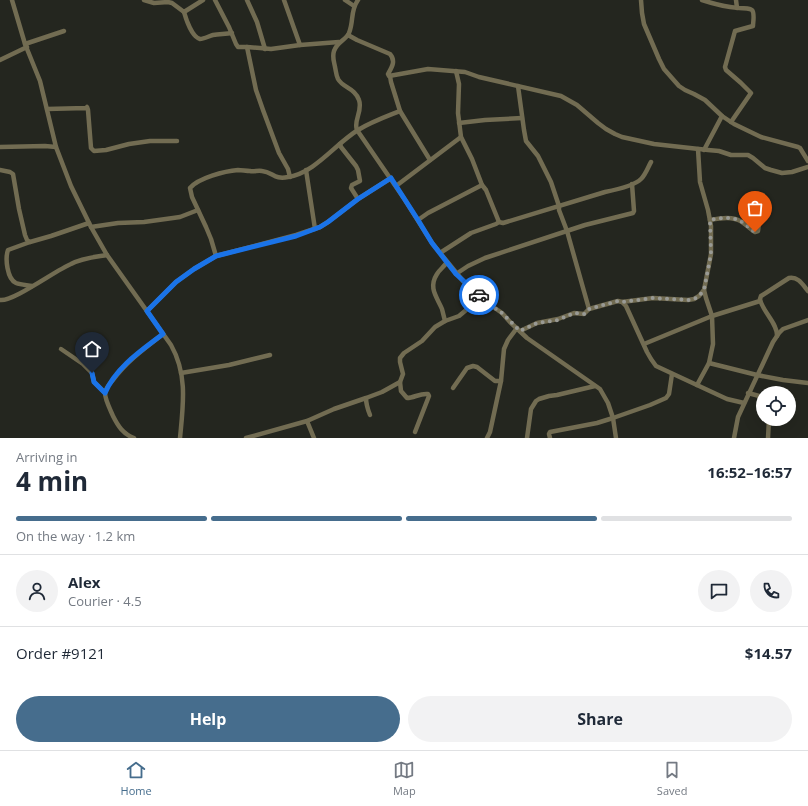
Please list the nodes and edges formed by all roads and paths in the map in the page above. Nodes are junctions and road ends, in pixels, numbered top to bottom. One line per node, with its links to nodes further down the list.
1 (12, 0): 19 (street)
2 (144, 0): 14 (street)
3 (203, 0): 14 (street)
4 (215, 0): 16 (street)
5 (247, 0): 22 (street)
6 (284, 0): 20 (street)
7 (345, 0): 12 (street)
8 (358, 0): 12 (street)
9 (642, 0): 29 (street)
10 (702, 0): 13 (street)
11 (736, 0): 13 (street)
12 (354, 6): 17 (street)
13 (737, 8): 31 (street)
14 (184, 12): 16 (street)
15 (64, 31): 19 (street)
16 (232, 33): 21 (street)
17 (348, 34): 18 (street); 25 (street)
18 (339, 42): 20 (street); 33 (street)
19 (26, 45): 23 (street); 27 (street)
20 (300, 45): 22 (street)
21 (247, 47): 22 (street); 46 (street)
22 (265, 49)
23 (0, 60)
24 (456, 71): 25 (street); 26 (street); 32 (street)
25 (390, 76): 28 (street)
26 (518, 86): 30 (street); 39 (street)
27 (47, 109): 35 (street); 38 (street)
28 (400, 111): 33 (street); 40 (street)
29 (722, 116): 31 (street); 39 (street)
30 (522, 118): 32 (street); 53 (street)
31 (731, 122): 41 (street)
32 (459, 123): 34 (street)
33 (357, 130): 36 (street); 47 (street)
34 (461, 137): 40 (street); 48 (street)
35 (177, 140)
36 (340, 144): 45 (street); 52 (street)
37 (0, 147): 38 (street)
38 (56, 147): 58 (street)
39 (701, 149): 43 (street); 56 (street)
40 (430, 160): 50 (street)
41 (808, 161)
42 (651, 162): 49 (street)
43 (808, 167)
44 (0, 170): 61 (street)
45 (306, 170): 46 (street); 59 (street)
46 (290, 177): 54 (street)
47 (391, 178): 50 (street); 52 (street)
48 (482, 184): 55 (street); 57 (street)
49 (632, 184): 53 (street); 60 (street)
50 (396, 186): 55 (street)
51 (763, 194): 56 (street)
52 (358, 199): 59 (street)
53 (559, 206): 57 (street); 60 (street)
54 (198, 210): 58 (street); 64 (street)
55 (418, 220): 62 (street)
56 (710, 220): 68 (street)
57 (499, 222): 62 (street)
58 (90, 225): 61 (street); 63 (street)
59 (315, 229): 64 (street)
60 (567, 231): 66 (street); 74 (street)
61 (30, 242): 67 (street)
62 (440, 253): 65 (street)
63 (107, 255): 67 (street); 75 (street)
64 (216, 256): 75 (street)
65 (447, 262): 66 (street); 78 (street)
66 (456, 274): 70 (street)
67 (32, 286): 71 (street)
68 (704, 290): 73 (street); 76 (street)
69 (808, 291): 72 (street)
70 (479, 295): 78 (street); 79 (street)
71 (0, 300)
72 (760, 301): 76 (street); 81 (street)
73 (622, 302): 74 (street); 82 (street)
74 (589, 309): 79 (street)
75 (147, 311): 80 (street)
76 (712, 316): 82 (street); 85 (street)
77 (808, 320): 81 (street)
78 (445, 321): 90 (street)
79 (519, 330): 89 (street); 93 (street)
80 (163, 334): 86 (street); 95 (street)
81 (777, 336): 88 (street)
82 (644, 344): 87 (street)
83 (61, 349): 95 (street)
84 (270, 355): 86 (street)
85 (708, 363): 88 (street); 92 (street)
86 (181, 374): 106 (street)
87 (672, 374): 92 (street); 101 (street)
88 (757, 375): 91 (street); 96 (street)
89 (501, 381): 94 (street); 109 (street)
90 (400, 382): 98 (street); 104 (street)
91 (808, 383)
92 (697, 385): 99 (street)
93 (595, 386): 101 (street); 110 (street)
94 (453, 388)
95 (105, 393): 105 (street)
96 (748, 393): 97 (street); 99 (street)
97 (756, 395)
98 (366, 398): 100 (street); 102 (street)
99 (744, 403): 113 (street)
100 (370, 415)
101 (613, 418): 111 (street); 112 (street)
102 (307, 421): 107 (street); 108 (street)
103 (769, 426): 114 (street)
104 (415, 432)
105 (134, 438)
106 (180, 438)
107 (246, 438)
108 (314, 438)
109 (487, 438)
110 (527, 438)
111 (550, 438)
112 (616, 438)
113 (734, 438)
114 (768, 438)

